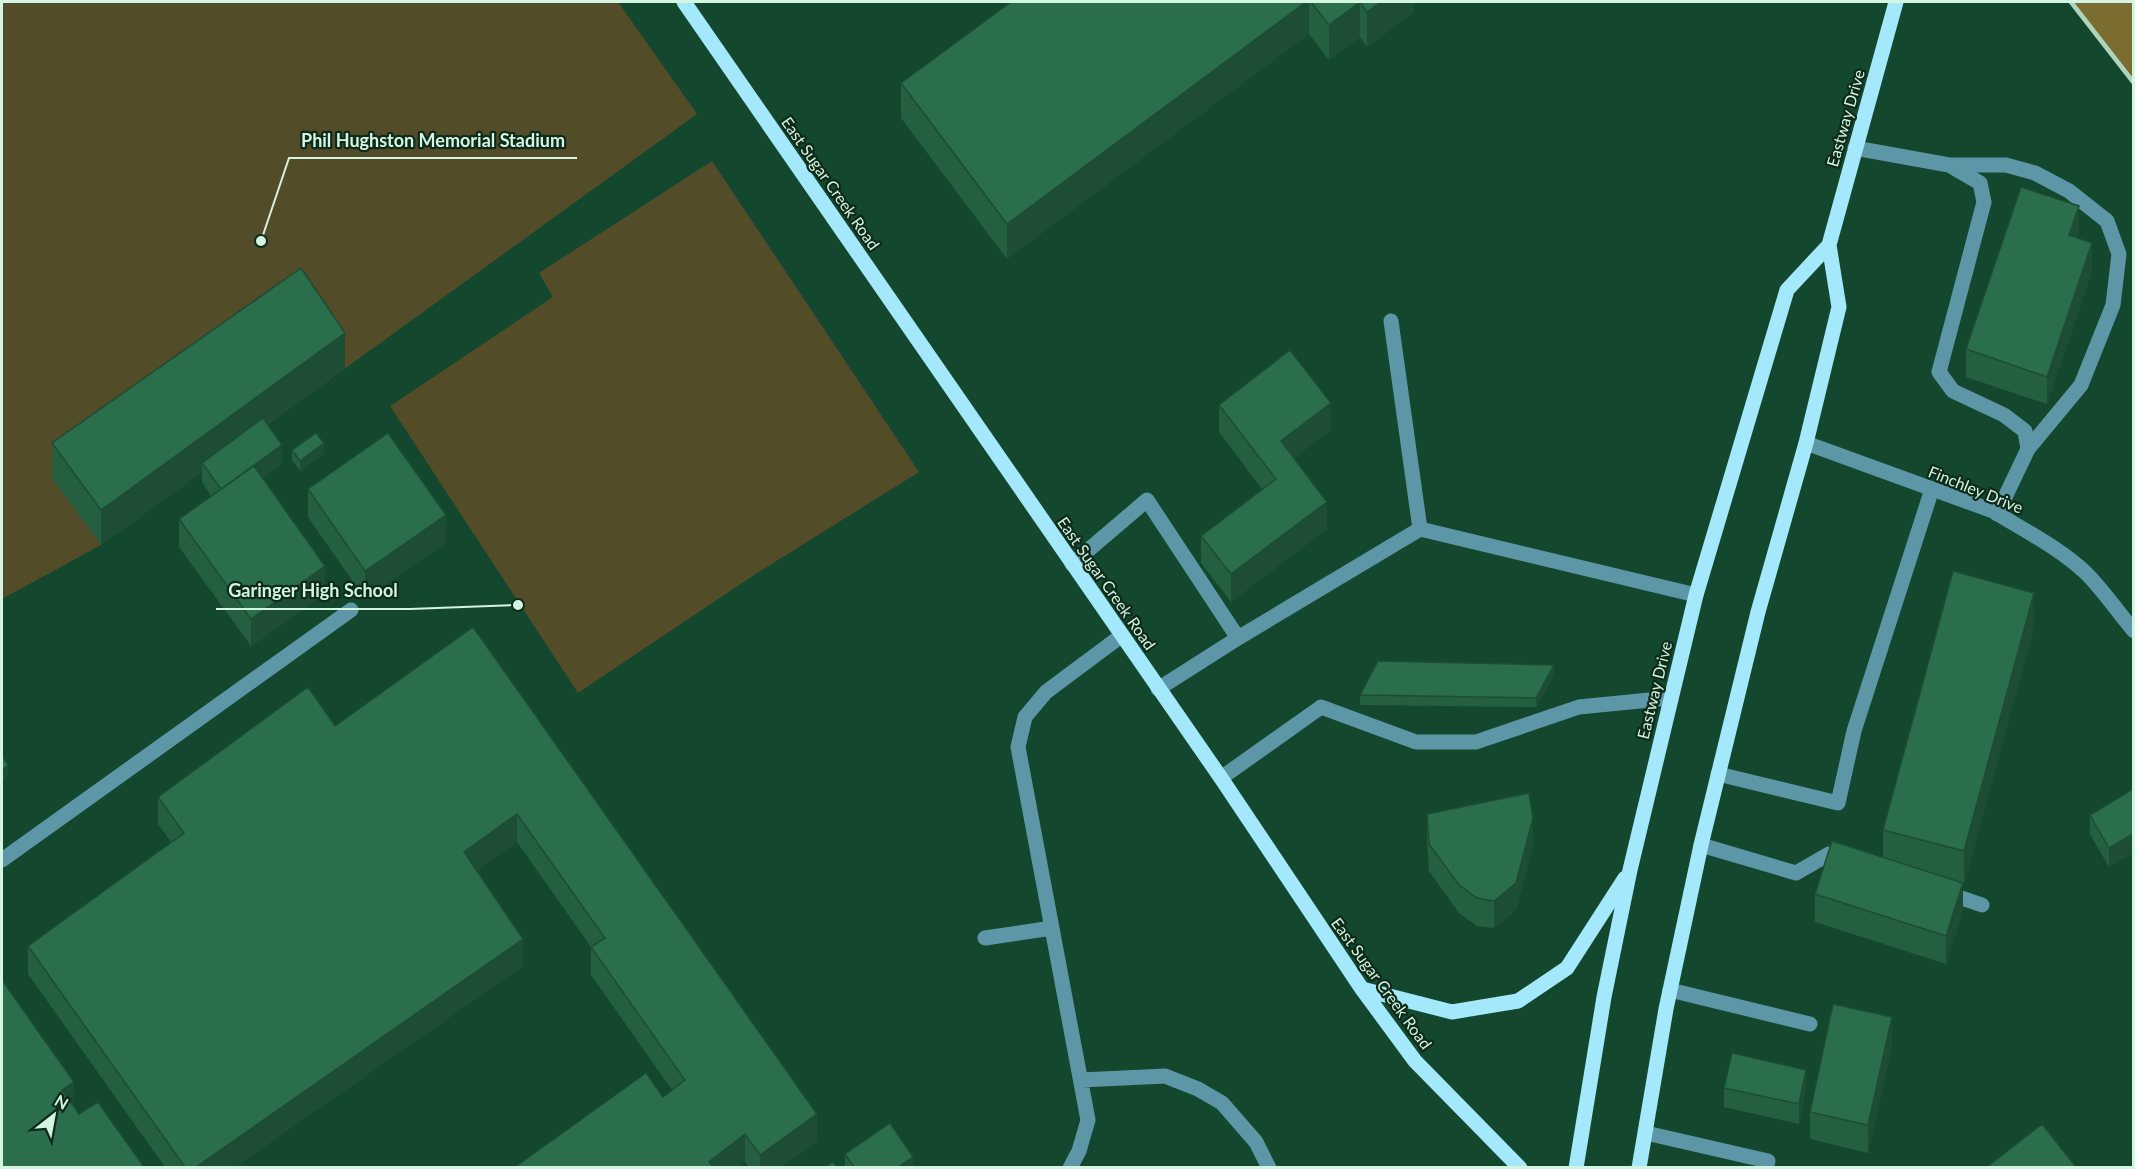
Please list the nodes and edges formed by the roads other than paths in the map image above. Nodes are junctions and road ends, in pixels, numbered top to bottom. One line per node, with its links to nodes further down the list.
1 (684, 2): 12 (main road, East Sugar Creek Road)
2 (1896, 2): 3 (main road, Eastway Drive)
3 (1855, 148): 4 (street); 5 (main road, Eastway Drive)
4 (1949, 165): 8 (street); 8 (street)
5 (1829, 245): 7 (main road, Eastway Drive); 13 (main road, Eastway Drive)
6 (1391, 321): 11 (street)
7 (1806, 443): 9 (street, Finchley Drive); 20 (main road, Eastway Drive)
8 (2028, 449): 10 (street)
9 (1932, 489): 10 (street, Finchley Drive); 20 (street)
10 (1997, 514): 15 (street, Finchley Drive)
11 (1420, 529): 13 (street); 17 (street)
12 (1072, 564): 16 (main road, East Sugar Creek Road); 17 (street)
13 (1696, 595): 19 (main road, Eastway Drive)
14 (351, 610): 23 (street)
15 (2133, 631)
16 (1121, 636): 18 (main road, East Sugar Creek Road); 28 (street)
17 (1239, 638): 18 (street)
18 (1158, 689): 21 (main road, East Sugar Creek Road)
19 (1670, 698): 21 (street); 25 (main road, Eastway Drive)
20 (1718, 774): 22 (main road, Eastway Drive)
21 (1221, 778): 30 (main road, East Sugar Creek Road)
22 (1701, 845): 24 (street); 31 (main road, Eastway Drive)
23 (2, 860)
24 (1862, 865)
25 (1630, 870): 30 (main road); 38 (main road, Eastway Drive)
26 (1927, 887): 27 (street)
27 (1982, 905)
28 (1052, 928): 29 (street); 33 (street)
29 (986, 938)
30 (1362, 989): 37 (main road, East Sugar Creek Road)
31 (1670, 990): 32 (street); 34 (main road, Eastway Drive)
32 (1810, 1024)
33 (1081, 1080): 35 (street); 36 (street)
34 (1646, 1133): 39 (main road, Eastway Drive); 40 (street)
35 (1070, 1167)
36 (1269, 1167)
37 (1520, 1167)
38 (1575, 1167)
39 (1639, 1167)
40 (1766, 1167)

